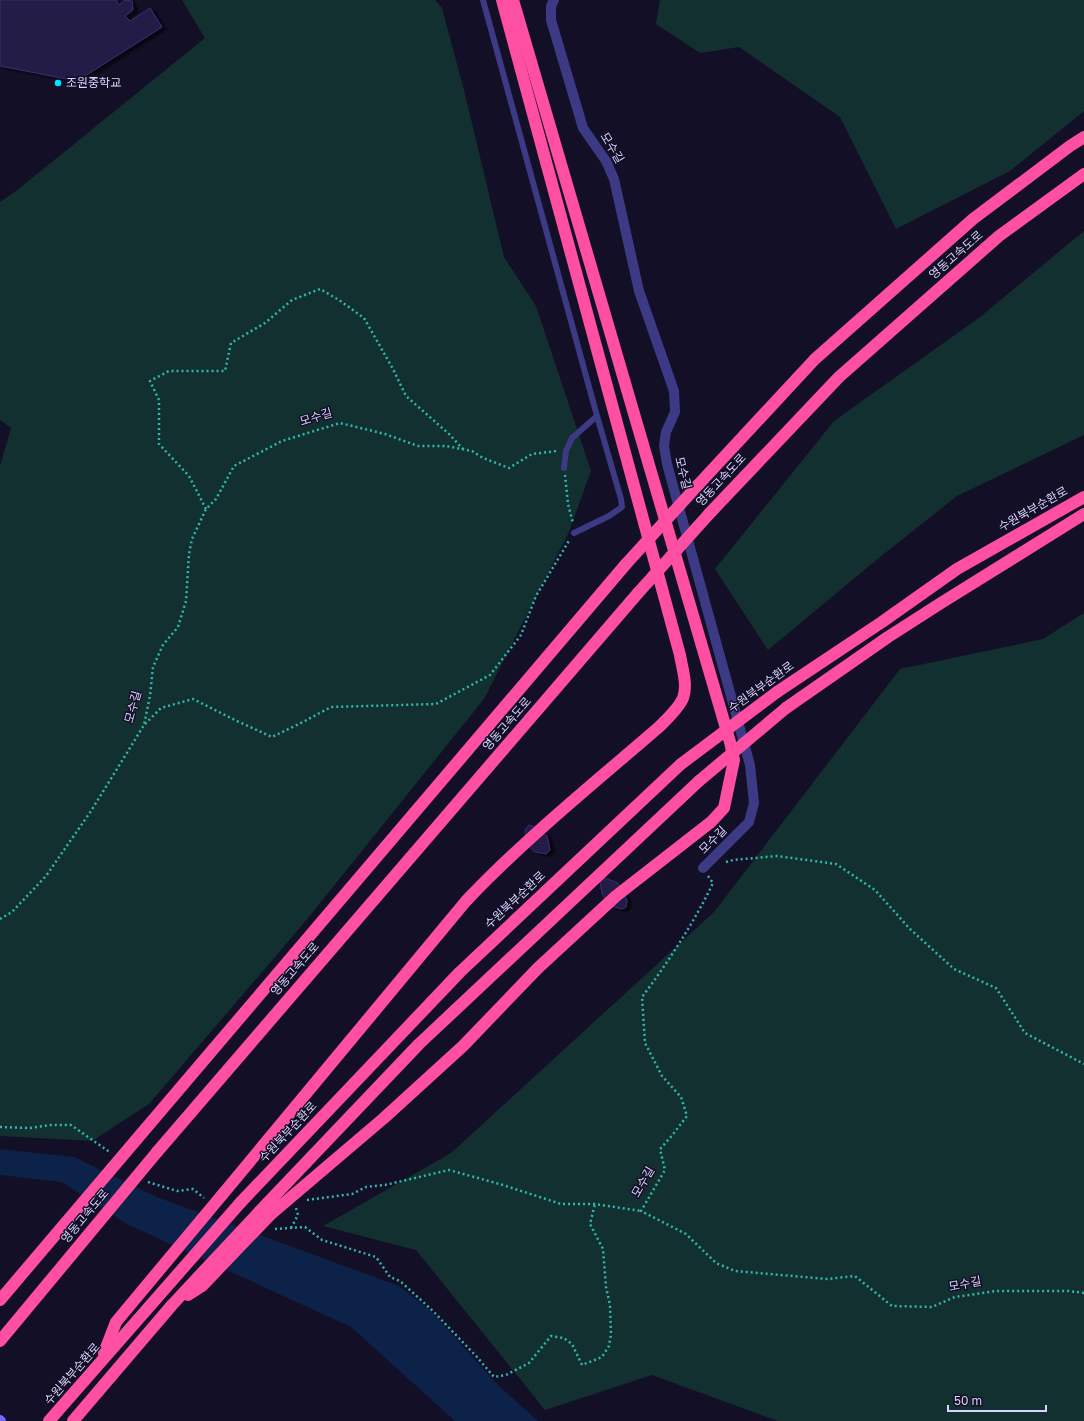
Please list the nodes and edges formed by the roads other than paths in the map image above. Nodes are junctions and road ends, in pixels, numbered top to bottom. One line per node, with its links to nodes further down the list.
1 (483, 0): 7 (lane)
2 (502, 0): 16 (highway, bridge)
3 (513, 0): 13 (highway)
4 (554, 0): 12 (street, 모수길)
5 (1084, 137): 14 (highway, 영동고속도로, bridge)
6 (1084, 174): 15 (highway, 영동고속도로, bridge)
7 (597, 416): 8 (lane); 11 (lane)
8 (564, 468)
9 (1084, 497): 16 (highway, 수원북부순환로, bridge)
10 (1084, 514): 13 (highway, bridge)
11 (574, 533)
12 (703, 868)
13 (264, 1214): 18 (highway, bridge)
14 (0, 1300)
15 (0, 1340)
16 (101, 1362): 17 (highway, 수원북부순환로, bridge)
17 (49, 1421)
18 (73, 1421)

